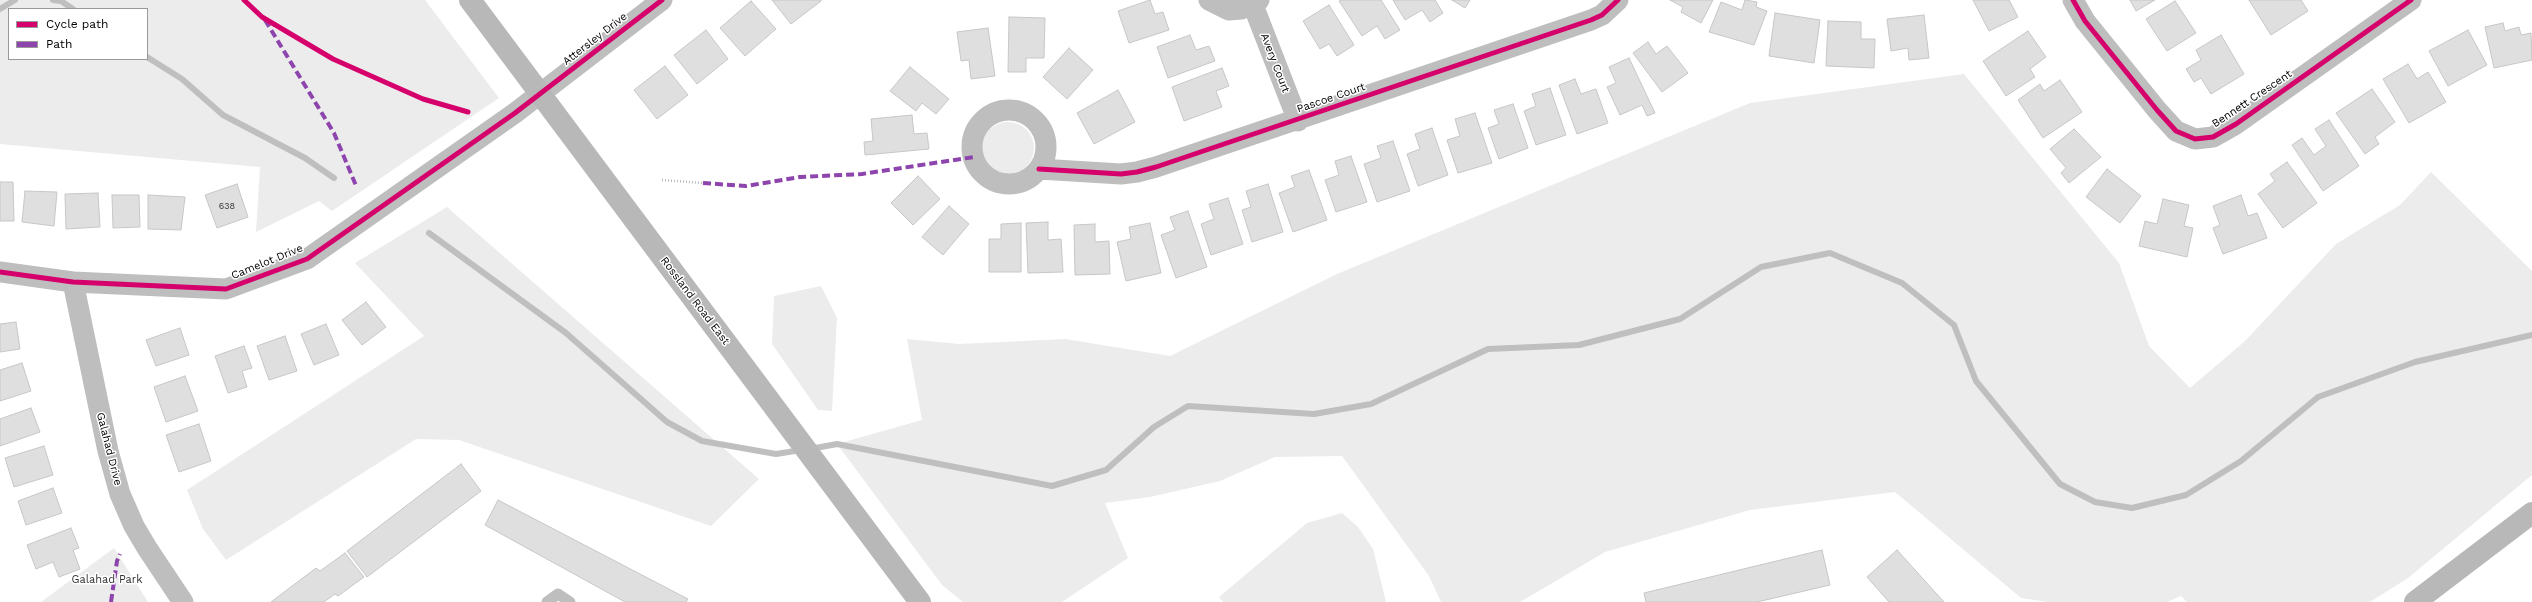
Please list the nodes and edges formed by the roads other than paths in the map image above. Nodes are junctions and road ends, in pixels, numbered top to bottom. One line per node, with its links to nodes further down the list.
1 (470, 0): 8 (main road, Rossland Road East)
2 (662, 0): 8 (street, Attersley Drive)
3 (1209, 0): 7 (street, Avery Court)
4 (1618, 0): 9 (street, Pascoe Court)
5 (2073, 0): 6 (street, Bennett Crescent)
6 (2411, 0)
7 (1256, 2): 9 (street, Avery Court)
8 (540, 94): 12 (street, Camelot Drive); 17 (main road, Rossland Road East)
9 (1298, 120): 10 (street, Pascoe Court)
10 (1040, 169)
11 (0, 272): 12 (street, Camelot Drive)
12 (73, 282): 14 (street, Galahad Drive)
13 (2532, 513): 18 (main road)
14 (183, 602)
15 (547, 602): 16 (lane)
16 (570, 602)
17 (920, 602)
18 (2416, 602)

